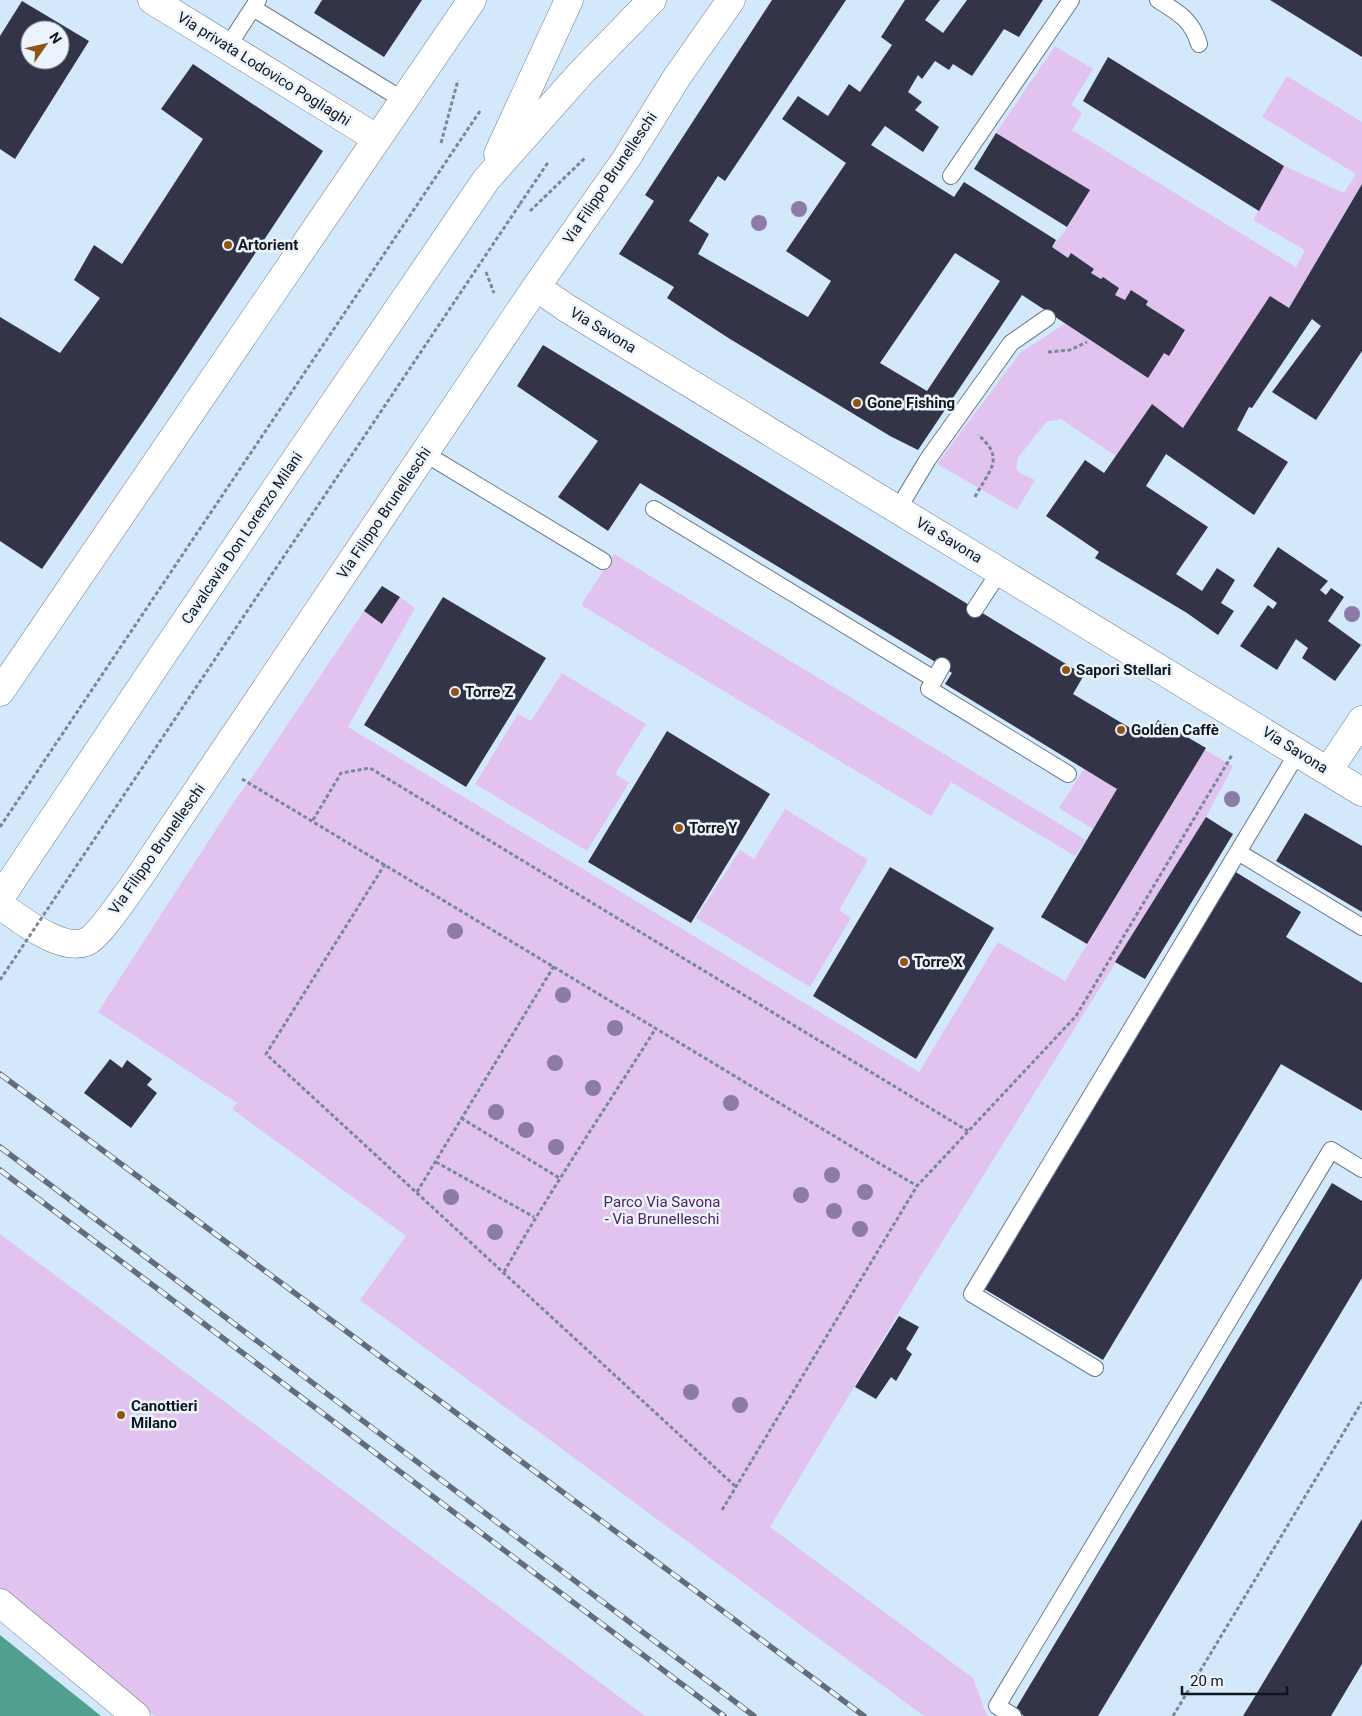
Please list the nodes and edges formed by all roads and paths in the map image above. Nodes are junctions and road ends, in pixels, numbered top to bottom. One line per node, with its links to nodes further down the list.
1 (472, 0): 12 (street)
2 (569, 0): 18 (street, Cavalcavia Don Lorenzo Milani)
3 (652, 0): 18 (street, Cavalcavia Don Lorenzo Milani)
4 (731, 0): 21 (street, Via Filippo Brunelleschi)
5 (1071, 0): 17 (lane)
6 (1158, 0): 9 (lane)
7 (255, 4): 10 (lane); 12 (lane)
8 (170, 5): 10 (street, Via privata Lodovico Pogliaghi)
9 (1199, 44)
10 (228, 46): 14 (street, Via privata Lodovico Pogliaghi)
11 (459, 79): 15 (path)
12 (402, 100): 14 (street)
13 (481, 110): 42 (path)
14 (376, 138): 33 (street)
15 (441, 143)
16 (588, 156): 20 (path)
17 (951, 176)
18 (486, 180): 45 (street, Cavalcavia Don Lorenzo Milani)
19 (520, 204): 49 (path, bridge)
20 (530, 211)
21 (536, 287): 26 (street, Via Filippo Brunelleschi); 29 (street, Via Savona)
22 (1047, 318): 29 (lane)
23 (1087, 342): 24 (path)
24 (1041, 355)
25 (976, 433): 27 (path)
26 (424, 453): 30 (lane); 37 (street, Via Filippo Brunelleschi)
27 (974, 497)
28 (654, 509): 39 (lane)
29 (898, 510): 31 (street, Via Savona)
30 (603, 561)
31 (1000, 571): 32 (lane); 35 (street, Via Savona)
32 (975, 609)
33 (0, 692)
34 (1362, 720): 38 (street)
35 (1298, 752): 38 (street, Via Savona); 43 (lane)
36 (1232, 755): 52 (path)
37 (217, 762): 41 (path); 46 (street, Via Filippo Brunelleschi)
38 (1328, 771): 40 (street, Via Savona)
39 (1068, 774)
40 (1362, 792)
41 (313, 820): 44 (path); 52 (path)
42 (0, 827)
43 (1238, 852): 47 (lane); 60 (lane)
44 (385, 864): 48 (path); 57 (path)
45 (0, 898)
46 (0, 905)
47 (1361, 924)
48 (554, 966): 50 (path); 51 (path)
49 (0, 980)
50 (656, 1028): 55 (path); 56 (path)
51 (461, 1118): 53 (path); 55 (path)
52 (968, 1131): 56 (path)
53 (436, 1162): 57 (path); 58 (path)
54 (1362, 1169): 66 (lane)
55 (561, 1179): 58 (path)
56 (917, 1186): 62 (path)
57 (417, 1192): 59 (path)
58 (534, 1217): 59 (path)
59 (504, 1272): 62 (path)
60 (1095, 1368)
61 (1362, 1402): 67 (path)
62 (735, 1486): 63 (path)
63 (722, 1510)
64 (0, 1603): 65 (street)
65 (136, 1716)
66 (1013, 1716)
67 (1173, 1716)

